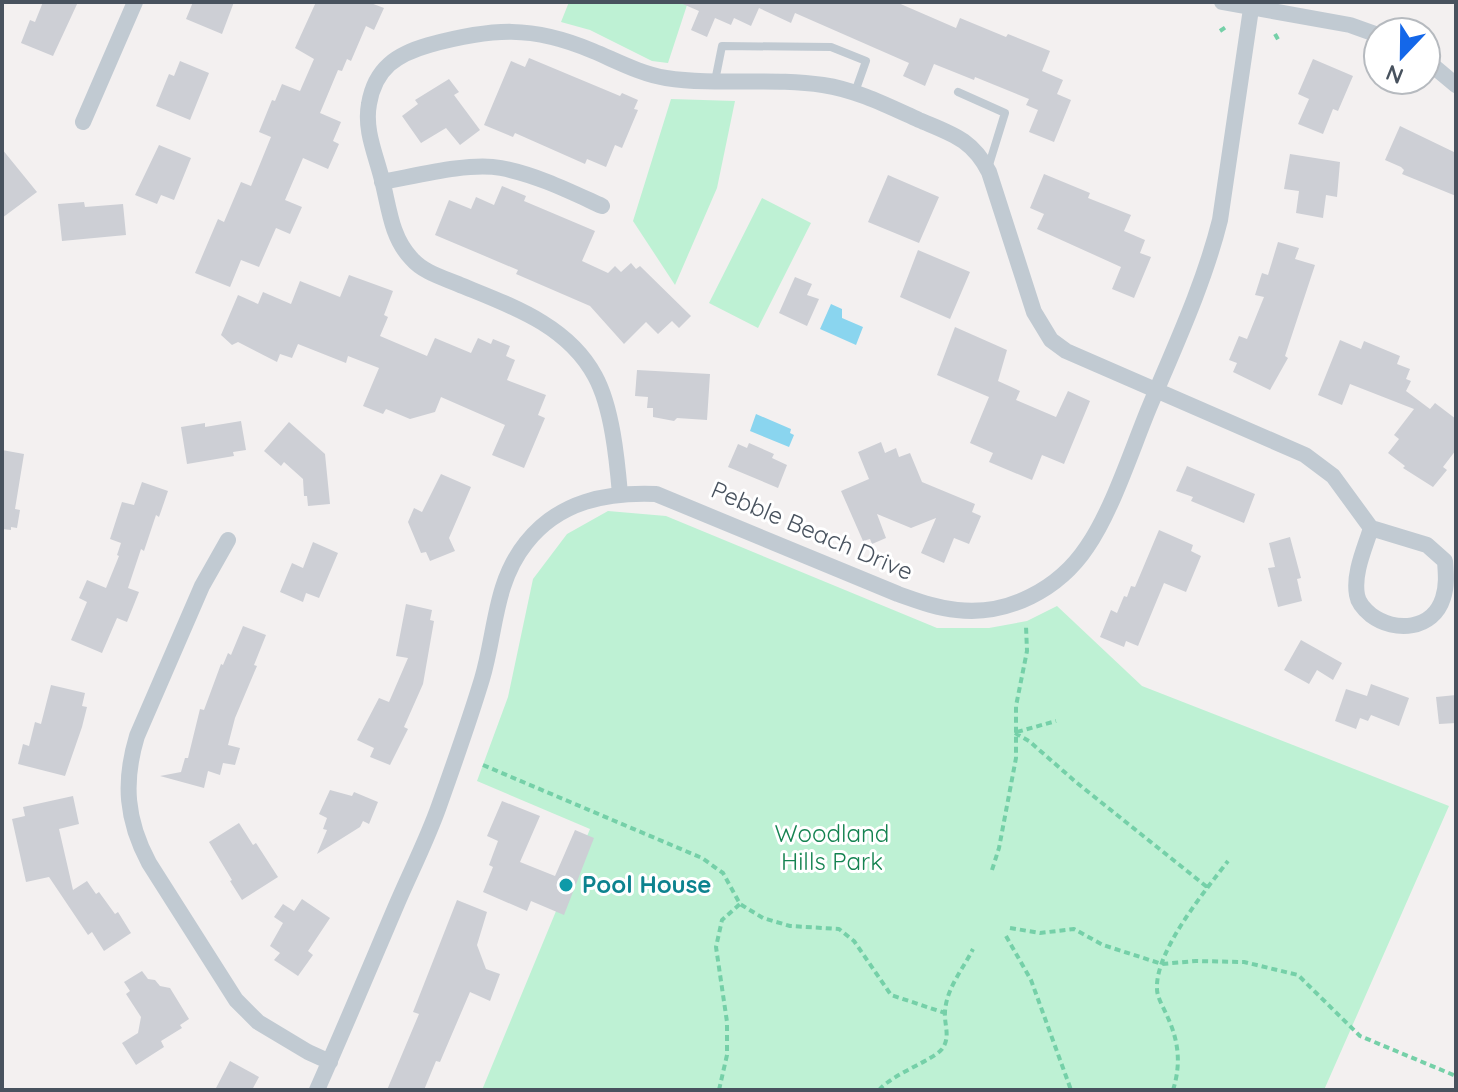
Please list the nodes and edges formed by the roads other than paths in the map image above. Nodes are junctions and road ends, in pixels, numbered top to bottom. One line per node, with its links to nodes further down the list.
1 (135, 2): 8 (street)
2 (1222, 2): 3 (street)
3 (1252, 4): 4 (street); 12 (street, Pebble Beach Drive)
4 (1362, 29)
5 (715, 81): 6 (street); 6 (lane); 10 (street)
6 (855, 92): 9 (street)
7 (958, 92): 9 (lane)
8 (83, 122)
9 (987, 169): 12 (street)
10 (382, 182): 11 (street); 13 (street)
11 (602, 206)
12 (1157, 390): 13 (street, Pebble Beach Drive); 14 (street)
13 (620, 494): 16 (street, Pebble Beach Drive)
14 (1371, 528): 14 (street)
15 (228, 540): 16 (street)
16 (330, 1062): 17 (street, Pebble Beach Drive)
17 (317, 1090)

